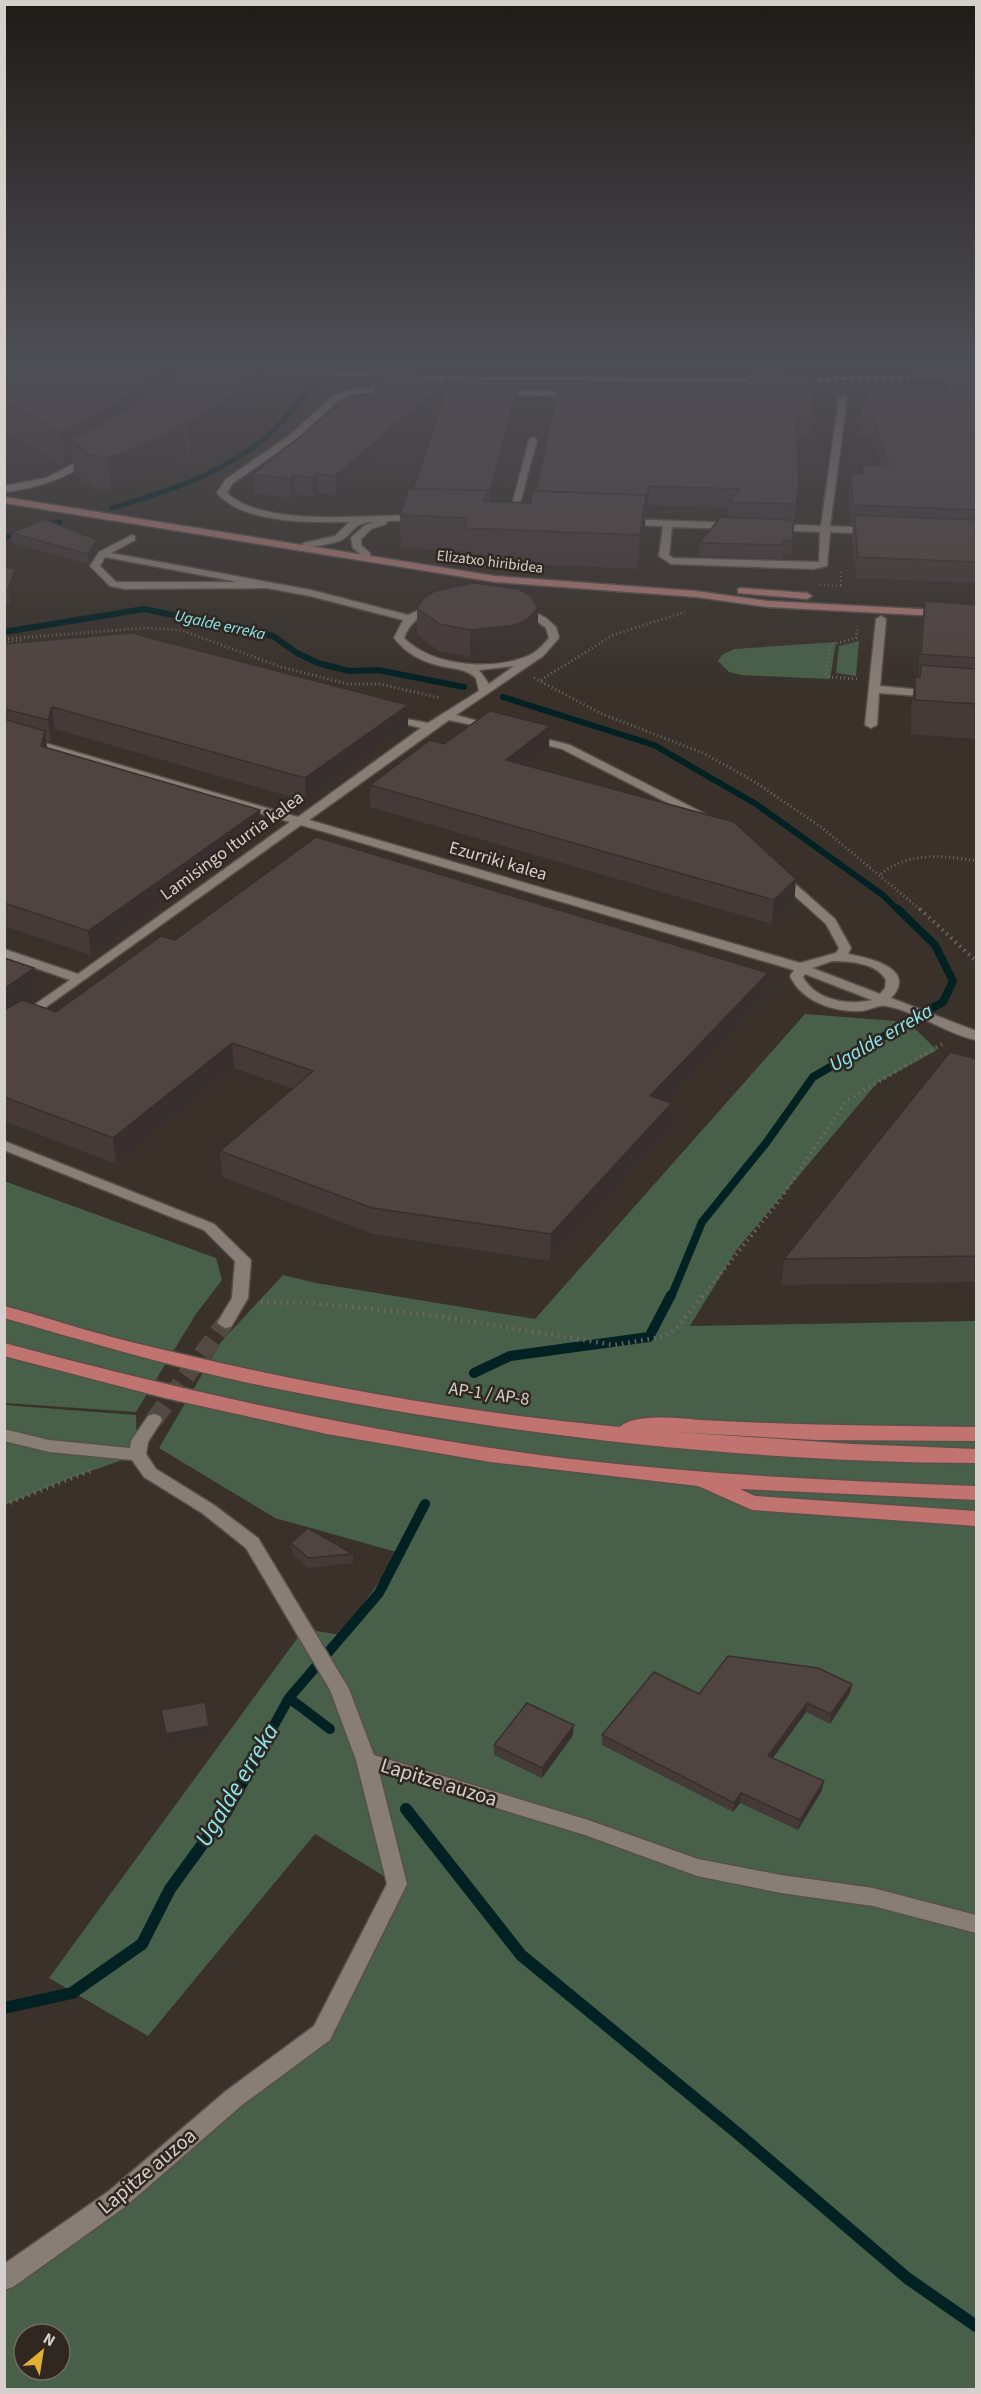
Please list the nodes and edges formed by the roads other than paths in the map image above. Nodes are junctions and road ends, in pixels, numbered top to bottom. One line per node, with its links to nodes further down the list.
1 (68, 471): 5 (street)
2 (245, 471): 8 (street)
3 (522, 471): 10 (street)
4 (833, 471): 17 (street)
5 (4, 489)
6 (4, 495): 20 (main road, Elizatxo hiribidea)
7 (4, 500): 25 (main road, Elizatxo hiribidea)
8 (319, 518): 12 (street); 16 (street)
9 (427, 518): 12 (street)
10 (522, 518)
11 (612, 522): 13 (street)
12 (366, 523): 16 (street); 22 (street)
13 (668, 524): 14 (street); 17 (street)
14 (744, 526)
15 (767, 527): 17 (street)
16 (347, 528): 20 (street)
17 (825, 529): 18 (street)
18 (882, 531)
19 (132, 538): 21 (street)
20 (306, 545): 22 (main road, Elizatxo hiribidea)
21 (102, 554): 23 (street); 23 (street)
22 (367, 555): 24 (main road, Elizatxo hiribidea)
23 (267, 585): 26 (street)
24 (976, 605)
25 (976, 615)
26 (411, 619): 28 (street, Lamisingo Iturria kalea); 29 (street)
27 (881, 619): 30 (street)
28 (534, 657): 29 (street); 31 (street, Lamisingo Iturria kalea)
29 (461, 666): 31 (street)
30 (874, 684): 32 (street); 35 (street)
31 (484, 692): 34 (street, Lamisingo Iturria kalea)
32 (941, 694)
33 (373, 712): 36 (street)
34 (447, 717): 36 (street, Lamisingo Iturria kalea); 39 (street)
35 (871, 725)
36 (430, 728): 38 (street, Lamisingo Iturria kalea)
37 (4, 734): 38 (street, Ezurriki kalea)
38 (300, 821): 43 (street, Ezurriki kalea); 44 (street, Lamisingo Iturria kalea)
39 (722, 826)
40 (772, 870): 42 (street)
41 (4, 953): 44 (street)
42 (841, 956): 43 (street); 45 (street)
43 (801, 968): 45 (street, Ezurriki kalea); 45 (street)
44 (80, 980): 46 (street, Lamisingo Iturria kalea)
45 (882, 1000): 47 (street, Ezurriki kalea)
46 (4, 1034)
47 (971, 1034)
48 (4, 1145): 50 (street)
49 (4, 1312): 53 (highway, AP-1 / AP-8)
50 (225, 1323)
51 (4, 1349): 58 (highway)
52 (154, 1420): 56 (street)
53 (607, 1434): 54 (highway); 57 (highway, AP-1 / AP-8)
54 (976, 1434)
55 (4, 1435): 56 (street)
56 (138, 1455): 61 (street)
57 (976, 1456)
58 (694, 1478): 59 (highway); 60 (highway)
59 (976, 1493)
60 (976, 1519)
61 (366, 1760): 62 (street, Lapitze auzoa); 63 (street, Lapitze auzoa)
62 (976, 1924)
63 (4, 2279)

